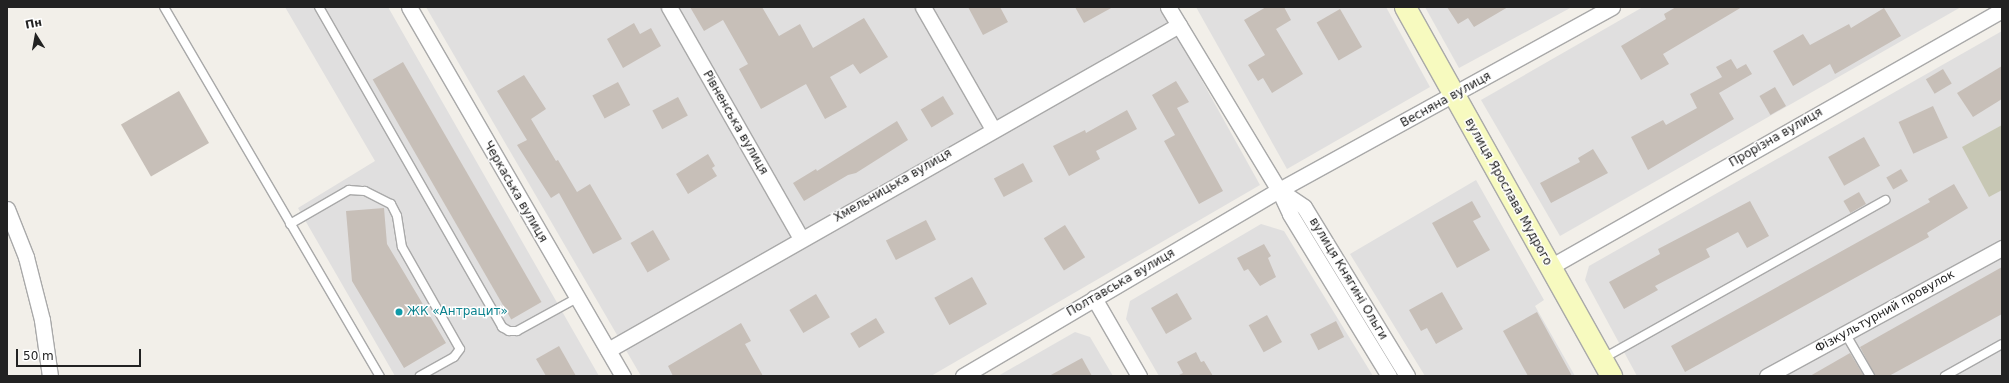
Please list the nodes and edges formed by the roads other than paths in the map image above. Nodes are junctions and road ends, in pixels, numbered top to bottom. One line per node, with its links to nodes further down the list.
1 (164, 7): 16 (lane)
2 (409, 7): 20 (street, Черкаська вулиця)
3 (669, 7): 17 (street, Рівненська вулиця)
4 (923, 7): 12 (street)
5 (1168, 7): 10 (street, вулиця Княгині Ольги)
6 (1405, 7): 11 (main road, вулиця Ярослава Мудрого)
7 (1612, 7): 11 (street, Весняна вулиця)
8 (321, 8): 20 (lane)
9 (2002, 10): 19 (street, Прорізна вулиця)
10 (1178, 25): 12 (street, Хмельницька вулиця); 13 (street, вулиця Княгині Ольги)
11 (1454, 96): 13 (street, Весняна вулиця); 19 (main road, вулиця Ярослава Мудрого)
12 (993, 129): 17 (street, Хмельницька вулиця)
13 (1279, 190): 21 (street, Полтавська вулиця); 32 (street, вулиця Княгині Ольги); 33 (street, вулиця Княгині Ольги)
14 (1885, 200): 25 (lane)
15 (7, 209): 26 (street)
16 (290, 224): 27 (lane); 28 (lane)
17 (801, 238): 24 (street, Хмельницька вулиця)
18 (2002, 248): 22 (street, Фізкультурний провулок)
19 (1550, 267): 25 (main road, вулиця Ярослава Мудрого)
20 (577, 298): 24 (street, Черкаська вулиця)
21 (1094, 298): 30 (street, Полтавська вулиця); 31 (street)
22 (1845, 333): 34 (street, Фізкультурний провулок); 35 (lane)
23 (2002, 344): 36 (lane)
24 (608, 350): 29 (street, Черкаська вулиця)
25 (1607, 368)
26 (50, 376)
27 (380, 376)
28 (420, 376)
29 (623, 376)
30 (963, 376)
31 (1139, 376)
32 (1389, 376)
33 (1407, 376)
34 (1767, 376)
35 (1870, 376)
36 (1945, 376)

